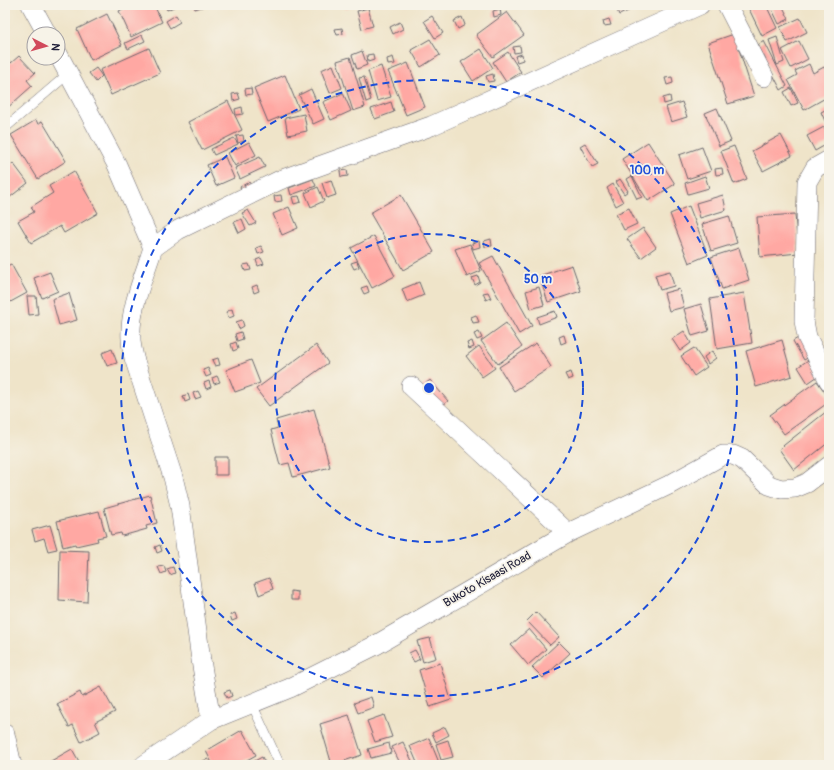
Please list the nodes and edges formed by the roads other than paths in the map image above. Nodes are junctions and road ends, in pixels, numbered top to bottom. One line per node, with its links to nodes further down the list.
1 (31, 5): 4 (street)
2 (727, 5): 7 (street)
3 (691, 7): 10 (street)
4 (43, 26)
5 (64, 66): 6 (street)
6 (68, 74): 8 (lane); 10 (street)
7 (764, 77)
8 (5, 128)
9 (829, 160): 11 (street)
10 (153, 248): 16 (street)
11 (829, 381)
12 (410, 386): 14 (street)
13 (829, 466): 14 (street, Bukoto Kisaasi Road)
14 (568, 533): 15 (street, Bukoto Kisaasi Road)
15 (252, 704): 16 (street, Bukoto Kisaasi Road); 20 (lane)
16 (211, 720): 18 (street, Bukoto Kisaasi Road)
17 (5, 734): 19 (street)
18 (151, 763)
19 (12, 765)
20 (280, 765)

